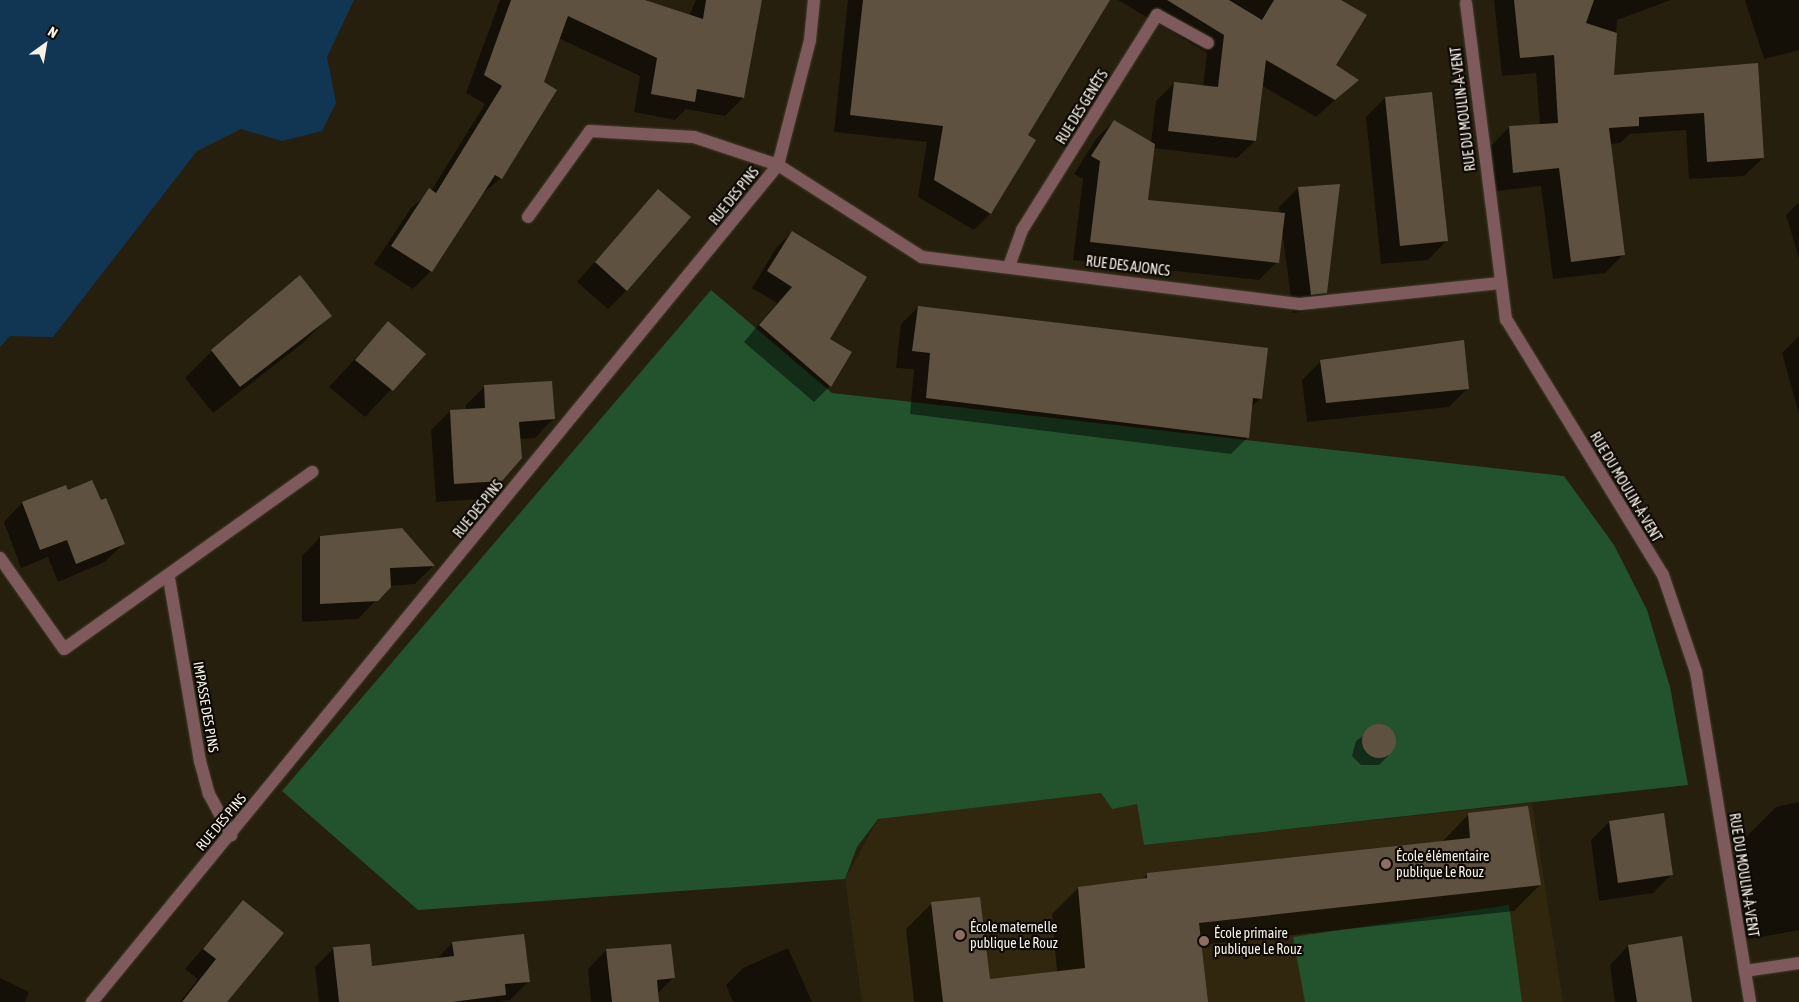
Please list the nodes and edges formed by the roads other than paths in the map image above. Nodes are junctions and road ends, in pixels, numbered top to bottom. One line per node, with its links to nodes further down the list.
1 (814, 0): 4 (street, RUE DES PINS)
2 (1465, 1): 7 (street, RUE DU MOULIN-À-VENT)
3 (1208, 43): 6 (street, RUE DES GENÊTS)
4 (778, 165): 5 (street, RUE DES AJONCS); 6 (street, RUE DES AJONCS); 11 (street, RUE DES PINS)
5 (528, 217)
6 (1009, 266): 7 (street, RUE DES AJONCS)
7 (1500, 283): 13 (street, RUE DU MOULIN-À-VENT)
8 (312, 472): 10 (street)
9 (0, 558): 10 (street)
10 (169, 578): 11 (street, IMPASSE DES PINS)
11 (231, 835): 14 (street, RUE DES PINS)
12 (1799, 963): 13 (street)
13 (1745, 971): 15 (street, RUE DU MOULIN-À-VENT)
14 (92, 1002)
15 (1750, 1002)

